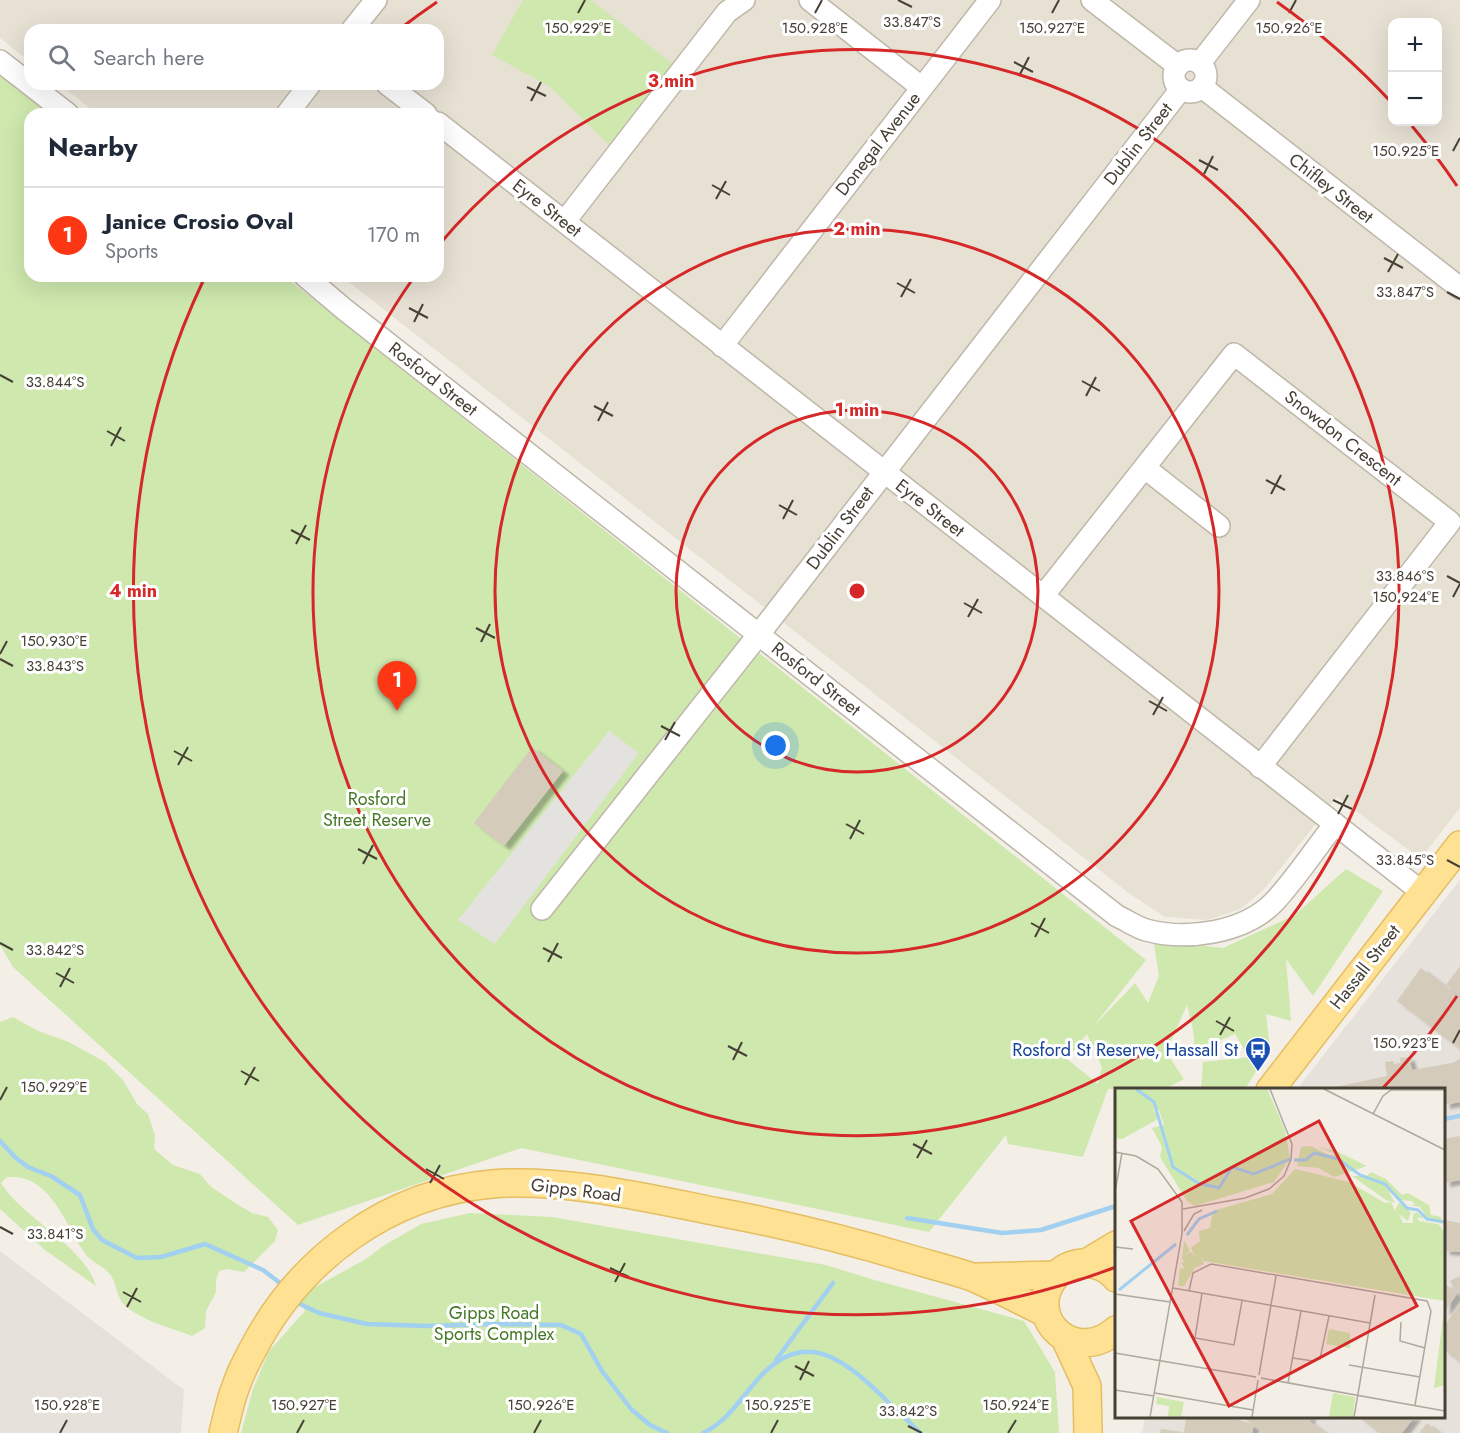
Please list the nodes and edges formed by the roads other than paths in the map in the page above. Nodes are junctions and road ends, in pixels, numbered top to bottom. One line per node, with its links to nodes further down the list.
1 (376, 0): 7 (street)
2 (744, 0): 22 (street)
3 (810, 0): 12 (street)
4 (990, 0): 12 (street, Donegal Avenue)
5 (1092, 0): 10 (street)
6 (1249, 0): 9 (street)
7 (357, 24)
8 (0, 61): 11 (street)
9 (1200, 63): 10 (street); 13 (street)
10 (1178, 66): 14 (street)
11 (24, 80)
12 (921, 87): 25 (street, Donegal Avenue)
13 (1202, 87): 14 (street); 24 (street, Chifley Street)
14 (1181, 89): 27 (street, Dublin Street)
15 (37, 90): 18 (street)
16 (305, 90): 19 (street)
17 (395, 90): 20 (street)
18 (60, 108)
19 (292, 108)
20 (418, 108)
21 (444, 128): 22 (street, Eyre Street)
22 (565, 221): 25 (street, Eyre Street)
23 (312, 282): 30 (street, Rosford Street)
24 (1460, 288)
25 (723, 346): 27 (street, Eyre Street)
26 (1145, 468): 28 (street); 29 (street, Snowdon Crescent); 31 (street, Snowdon Crescent)
27 (884, 471): 29 (street, Eyre Street); 30 (street, Dublin Street)
28 (1219, 525)
29 (1043, 596): 31 (street, Eyre Street)
30 (759, 634): 32 (street, Rosford Street); 35 (street, Dublin Street)
31 (1260, 766): 32 (street, Eyre Street)
32 (1335, 824): 34 (street, Eyre Street)
33 (1460, 845): 34 (main road, Hassall Street)
34 (1422, 892): 36 (main road, Hassall Street)
35 (542, 909)
36 (1271, 1088)
37 (1115, 1246): 38 (main road)
38 (1086, 1263): 39 (main road); 41 (main road)
39 (1056, 1275): 40 (main road, Gipps Road); 42 (main road)
40 (971, 1277): 42 (main road, Gipps Road); 46 (main road, Gipps Road)
41 (1115, 1277)
42 (1046, 1313): 44 (main road)
43 (1112, 1334): 44 (main road); 45 (main road)
44 (1065, 1338): 45 (main road)
45 (1087, 1386): 47 (main road)
46 (224, 1433)
47 (1088, 1433)

